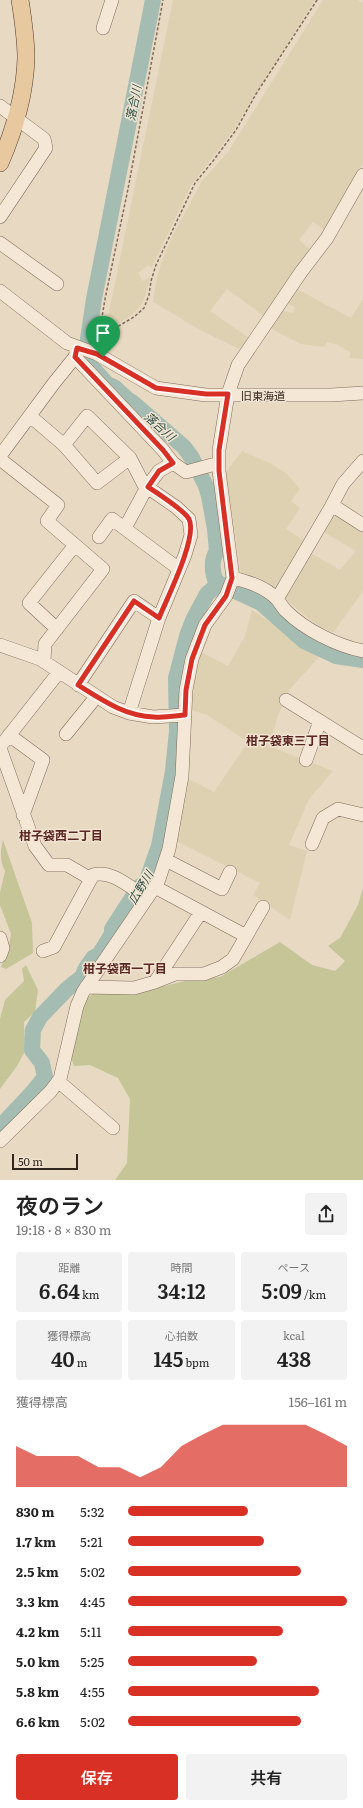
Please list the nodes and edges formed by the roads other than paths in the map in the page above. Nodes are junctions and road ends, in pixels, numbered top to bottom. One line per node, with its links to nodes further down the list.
1 (20, 0): 5 (main road)
2 (112, 0): 3 (street)
3 (103, 28)
4 (0, 106): 5 (street)
5 (16, 118): 6 (main road); 8 (street)
6 (0, 163)
7 (363, 175): 14 (street)
8 (0, 217)
9 (0, 243): 10 (street)
10 (57, 284)
11 (0, 291): 12 (street, 旧東海道)
12 (78, 351): 14 (street, 旧東海道); 15 (street); 21 (street)
13 (363, 393): 14 (street, 旧東海道)
14 (228, 394): 22 (street)
15 (30, 416): 16 (street); 17 (street)
16 (64, 445): 18 (street); 18 (street)
17 (0, 456)
18 (130, 458): 23 (street)
19 (0, 459): 28 (street)
20 (363, 461): 24 (street)
21 (173, 463): 22 (street); 23 (street)
22 (219, 463): 30 (street)
23 (148, 487): 26 (street); 29 (street)
24 (332, 505): 25 (street); 31 (street)
25 (363, 525)
26 (125, 528): 27 (street); 29 (street)
27 (99, 537)
28 (75, 545): 33 (street); 33 (street)
29 (180, 568): 32 (street)
30 (232, 578): 31 (street); 42 (street)
31 (276, 599): 35 (street)
32 (159, 618): 38 (street); 41 (street)
33 (57, 629): 36 (street)
34 (0, 645): 36 (street)
35 (363, 651)
36 (44, 661): 37 (street)
37 (59, 672): 38 (street); 45 (street)
38 (78, 685): 39 (street)
39 (96, 696): 41 (street); 44 (street)
40 (286, 700): 43 (street)
41 (129, 713): 42 (street)
42 (185, 715): 52 (street)
43 (320, 721): 47 (street); 48 (street)
44 (66, 734)
45 (9, 735): 46 (street); 49 (street)
46 (0, 747): 49 (street)
47 (363, 748)
48 (306, 760)
49 (23, 815): 54 (street)
50 (363, 816): 51 (street)
51 (312, 844)
52 (166, 860): 53 (street); 55 (street)
53 (230, 872)
54 (91, 879): 56 (street); 61 (street)
55 (155, 887): 56 (street); 58 (street)
56 (147, 898): 64 (street)
57 (263, 907): 59 (street)
58 (201, 912): 59 (street); 63 (street)
59 (246, 936): 63 (street)
60 (0, 938): 62 (street)
61 (43, 951)
62 (0, 956)
63 (155, 982): 64 (street)
64 (86, 987): 65 (street)
65 (58, 1081): 66 (street); 67 (street)
66 (113, 1128)
67 (0, 1141)

